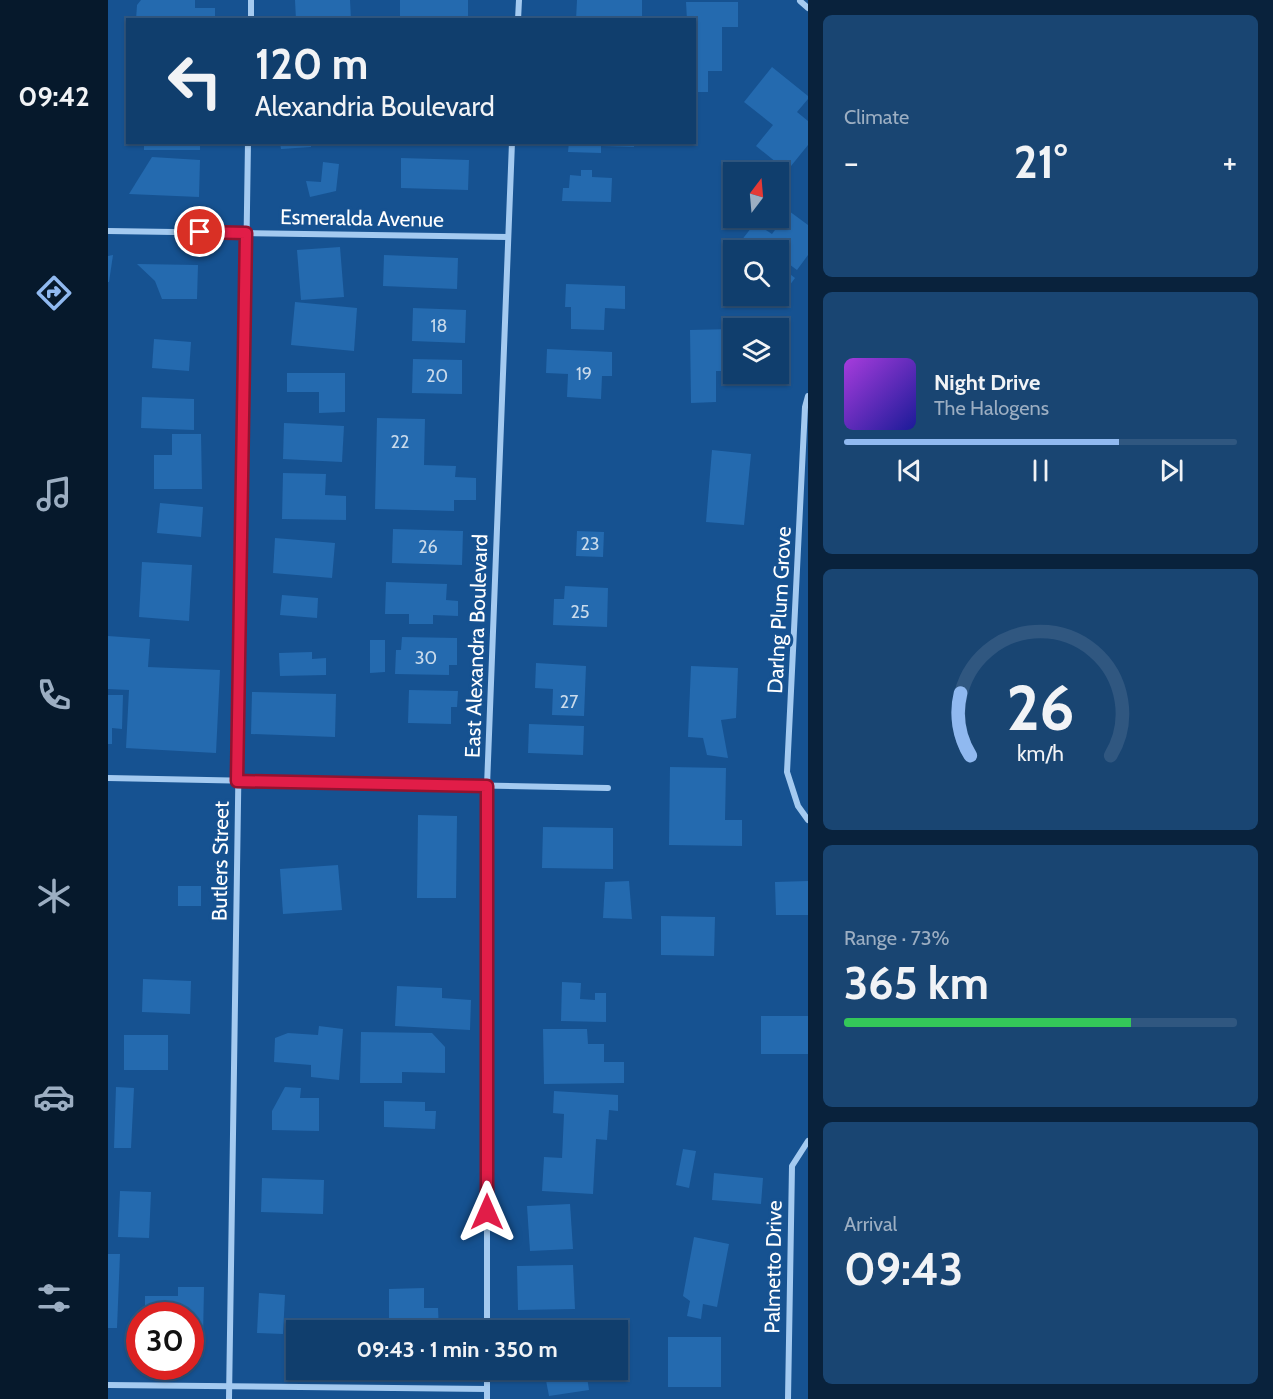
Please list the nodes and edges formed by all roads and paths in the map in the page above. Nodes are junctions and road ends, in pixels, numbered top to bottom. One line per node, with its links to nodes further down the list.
1 (251, 0): 5 (street)
2 (519, 0): 6 (street)
3 (800, 1): 4 (street)
4 (808, 8)
5 (251, 18)
6 (518, 18)
7 (248, 144): 10 (street, Butlers Street)
8 (512, 144): 11 (street, East Alexandra Boulevard)
9 (108, 231): 10 (street, Esmeralda Avenue)
10 (246, 233): 11 (street, Esmeralda Avenue); 14 (street, Butlers Street)
11 (508, 237): 15 (street, East Alexandra Boulevard)
12 (808, 396): 17 (street, Darlng Plum Grove)
13 (108, 778): 14 (street)
14 (237, 781): 15 (street); 22 (street, Butlers Street)
15 (487, 786): 16 (street); 19 (street, East Alexandra Boulevard)
16 (608, 788)
17 (808, 820)
18 (808, 1141): 26 (street, Palmetto Drive)
19 (487, 1320)
20 (487, 1380): 23 (street)
21 (108, 1385): 22 (street)
22 (230, 1386): 23 (street); 24 (street, Butlers Street)
23 (487, 1389): 25 (street)
24 (229, 1399)
25 (487, 1399)
26 (788, 1399)

